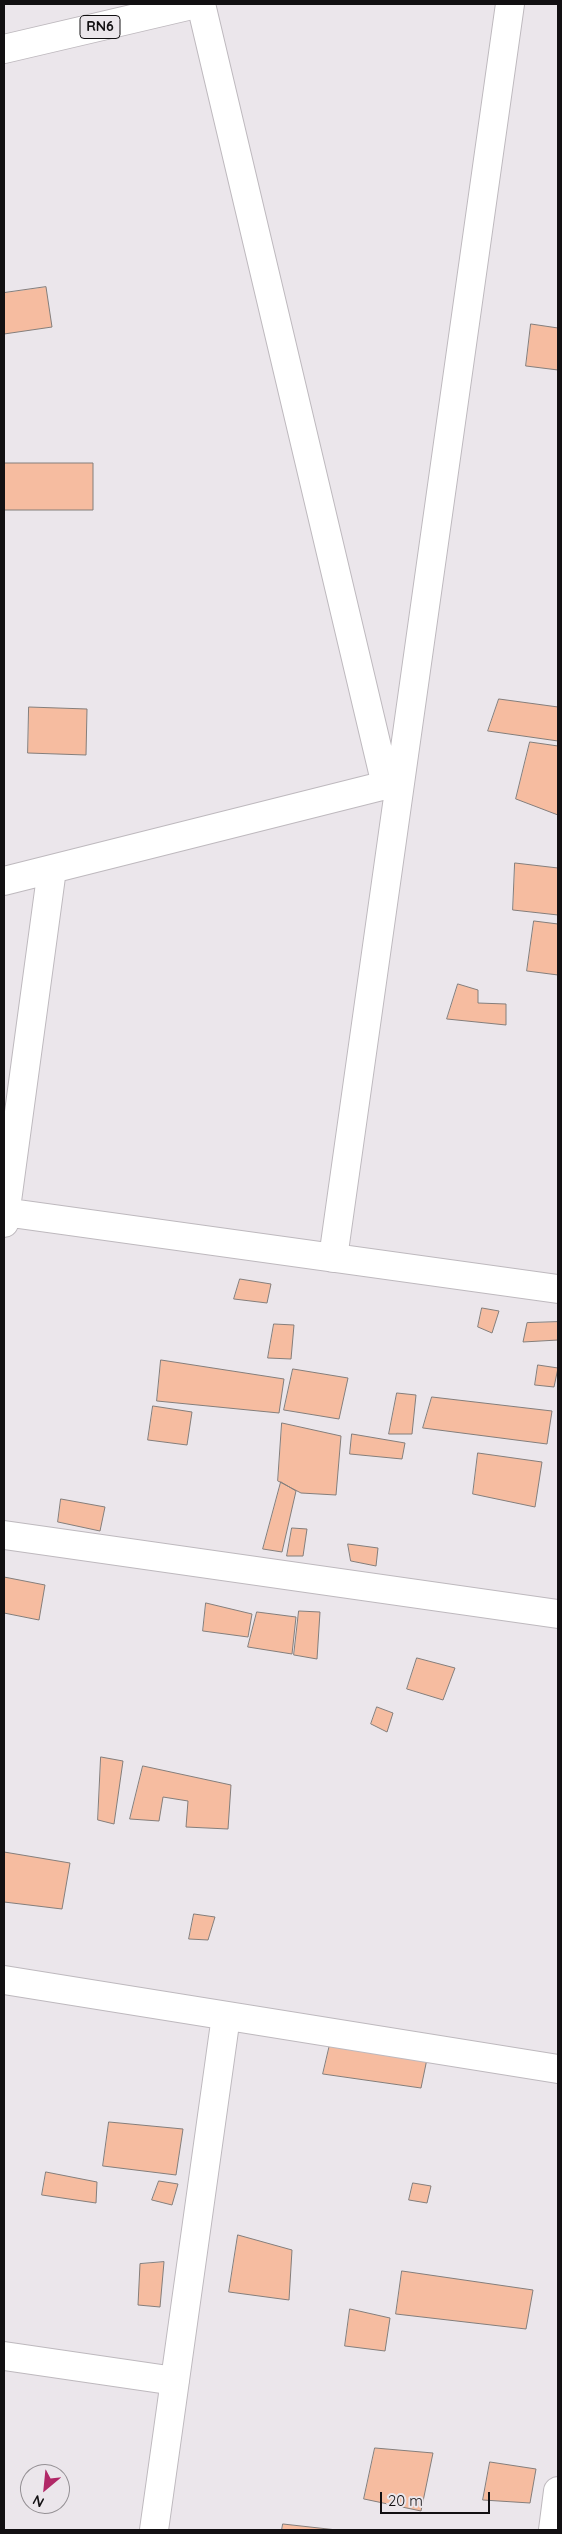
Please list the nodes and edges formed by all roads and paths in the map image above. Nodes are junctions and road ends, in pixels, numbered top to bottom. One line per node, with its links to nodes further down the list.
1 (196, 4): 4 (street, RN6)
2 (201, 4): 5 (street)
3 (510, 4): 8 (street)
4 (4, 49)
5 (52, 870): 6 (street); 7 (street)
6 (4, 881)
7 (4, 1216): 8 (street)
8 (333, 1258): 9 (street)
9 (558, 1289)
10 (4, 1536): 11 (street)
11 (558, 1614)
12 (4, 1980): 13 (street)
13 (226, 2016): 14 (street); 16 (street)
14 (558, 2069)
15 (4, 2356): 16 (street)
16 (175, 2381): 18 (street)
17 (558, 2491): 19 (street)
18 (154, 2530)
19 (553, 2530)

